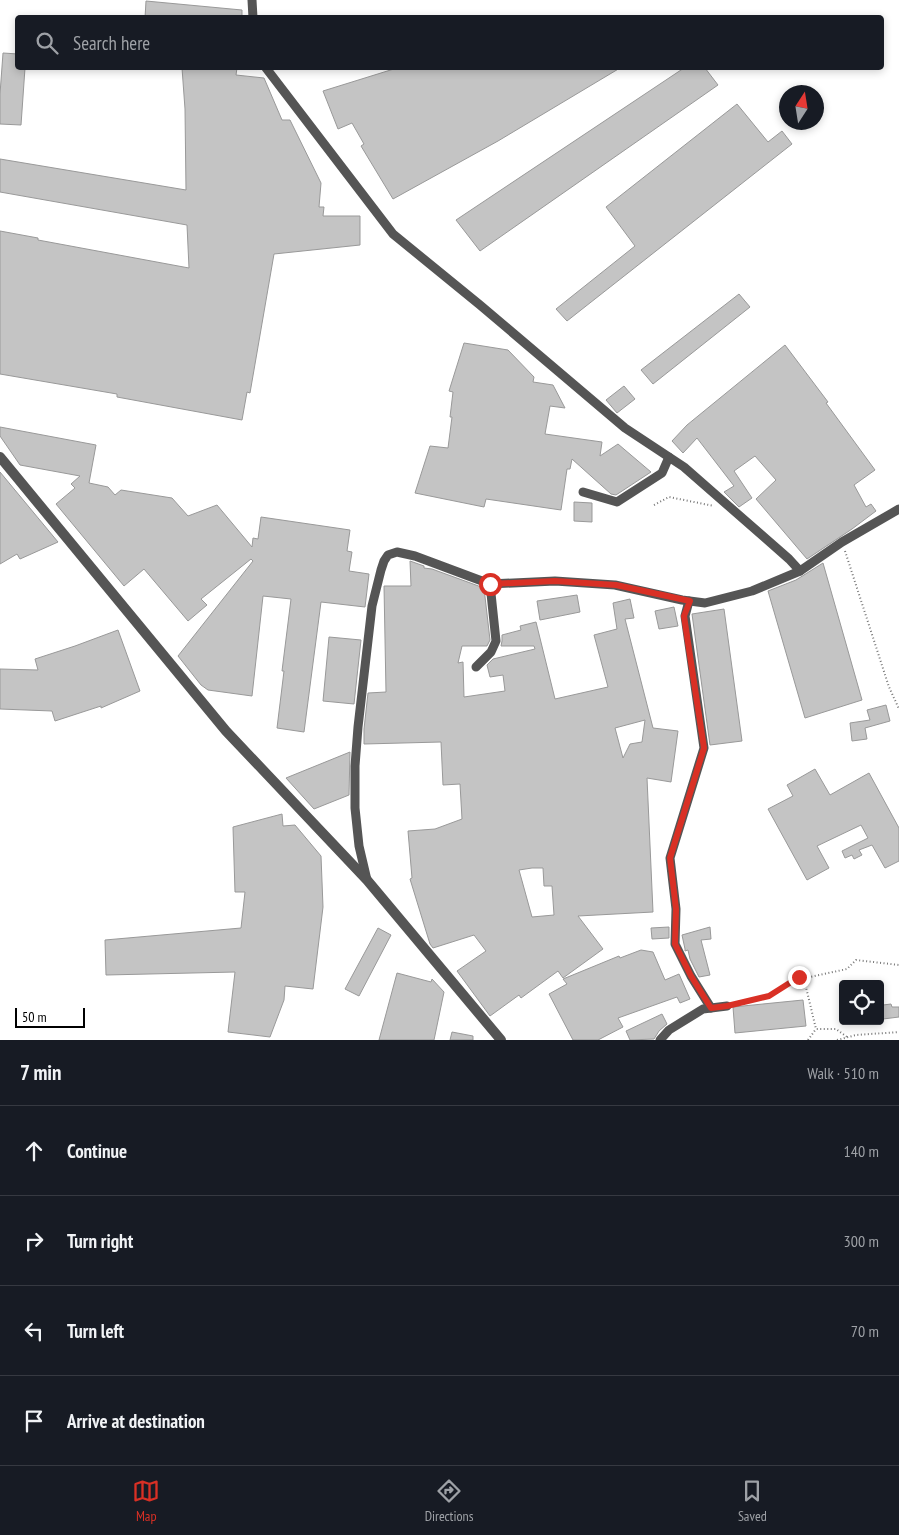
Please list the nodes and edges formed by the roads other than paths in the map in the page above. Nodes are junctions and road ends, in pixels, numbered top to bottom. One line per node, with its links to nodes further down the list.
1 (252, 0): 2 (street)
2 (253, 15)
3 (268, 70): 5 (street)
4 (0, 457): 12 (street)
5 (669, 457): 6 (street); 8 (street)
6 (583, 492)
7 (899, 509): 8 (street)
8 (800, 571): 10 (street)
9 (490, 584): 10 (street); 11 (street); 12 (street)
10 (690, 601): 14 (street)
11 (476, 667)
12 (367, 880): 15 (street)
13 (727, 1006): 14 (street)
14 (711, 1008): 16 (street)
15 (501, 1040)
16 (660, 1040)

